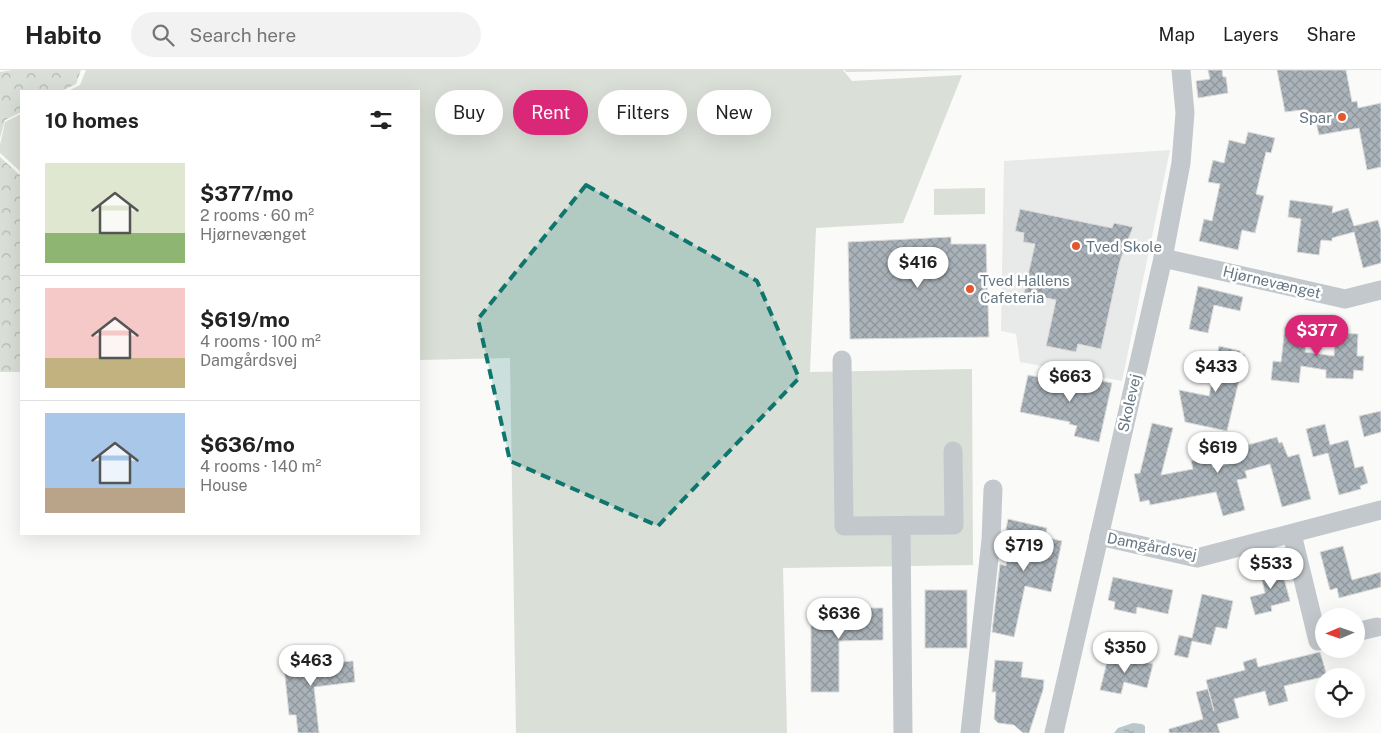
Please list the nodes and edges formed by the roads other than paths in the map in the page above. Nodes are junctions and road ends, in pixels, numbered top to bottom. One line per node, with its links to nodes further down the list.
1 (1181, 70): 2 (street, Skolevej)
2 (1163, 258): 3 (street, Hjørnevænget); 10 (street, Skolevej)
3 (1381, 290)
4 (842, 360): 8 (street)
5 (953, 451): 8 (street)
6 (993, 489): 15 (street)
7 (1381, 510): 9 (street, Damgårdsvej)
8 (901, 526): 14 (street)
9 (1292, 534): 10 (street, Damgårdsvej); 12 (street)
10 (1099, 536): 16 (street, Skolevej)
11 (1376, 627): 13 (street)
12 (1315, 629)
13 (1365, 630)
14 (904, 733)
15 (970, 733)
16 (1054, 733)

